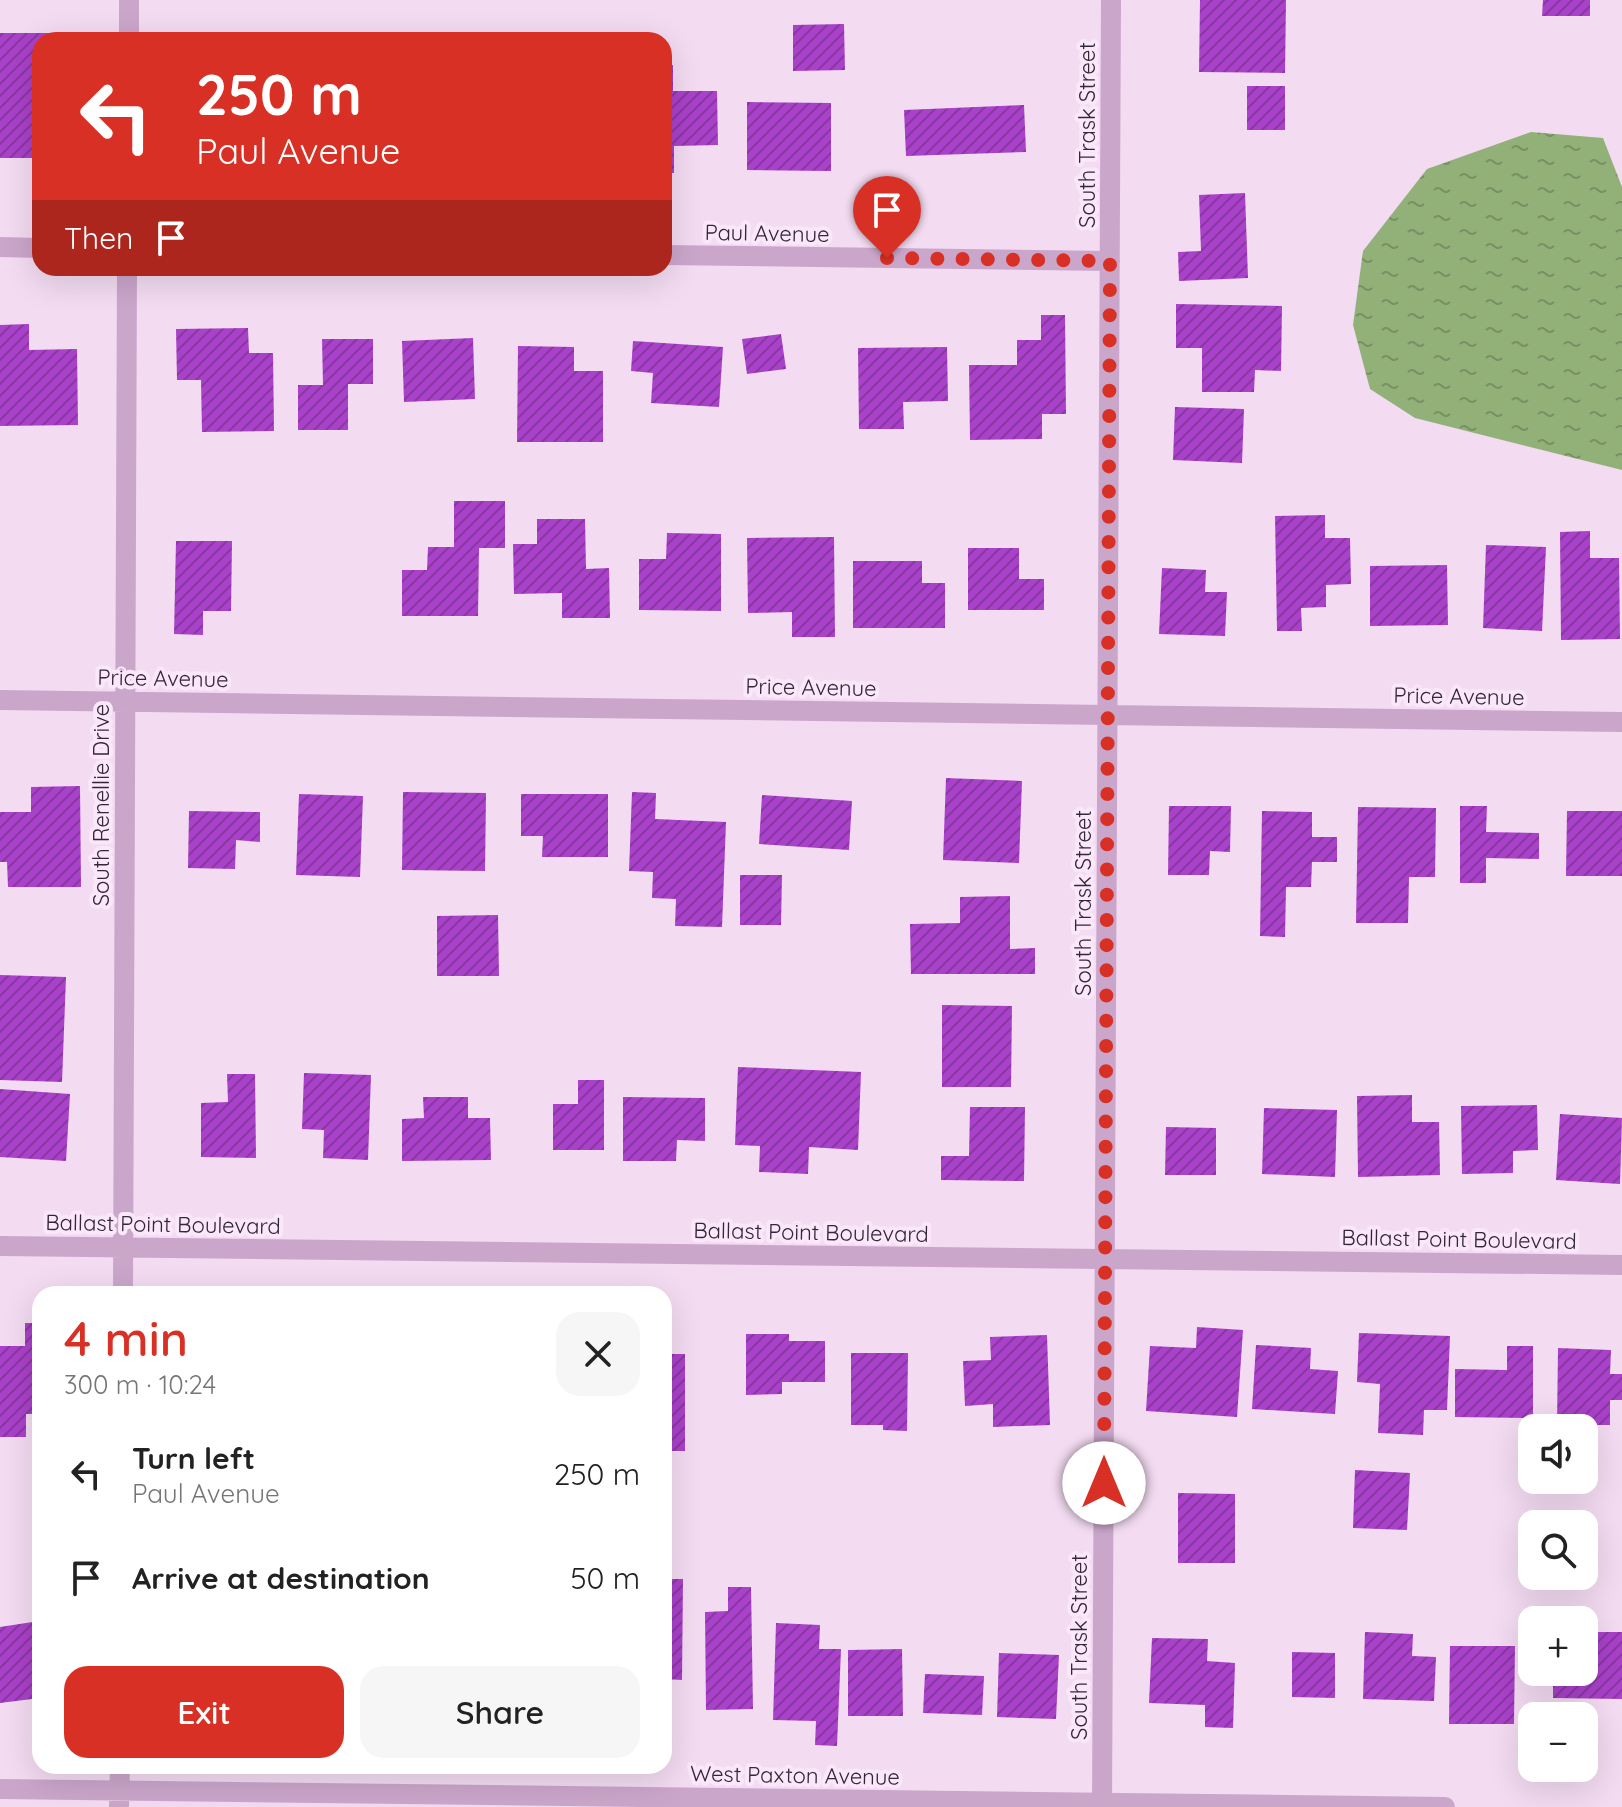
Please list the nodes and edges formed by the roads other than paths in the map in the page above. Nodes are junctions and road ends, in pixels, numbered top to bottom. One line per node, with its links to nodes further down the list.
1 (129, 0): 3 (street)
2 (1111, 0): 7 (street, South Trask Street)
3 (129, 32)
4 (0, 247): 5 (street)
5 (32, 248)
6 (672, 255): 7 (street, Paul Avenue)
7 (1110, 261): 11 (street, South Trask Street)
8 (127, 276): 10 (street, South Renellie Drive)
9 (0, 700): 10 (street, Price Avenue)
10 (126, 702): 11 (street, Price Avenue); 14 (street, South Renellie Drive)
11 (1108, 716): 12 (street, Price Avenue); 15 (street, South Trask Street)
12 (1622, 722)
13 (0, 1246): 14 (street, Ballast Point Boulevard)
14 (123, 1247): 15 (street, Ballast Point Boulevard); 17 (street, South Renellie Drive)
15 (1105, 1259): 16 (street, Ballast Point Boulevard); 21 (street, South Trask Street)
16 (1622, 1265)
17 (123, 1286)
18 (120, 1774): 20 (street)
19 (0, 1789): 20 (street, West Paxton Avenue)
20 (120, 1799): 21 (street, West Paxton Avenue)
21 (1102, 1805): 22 (street, West Paxton Avenue)
22 (1445, 1807)

